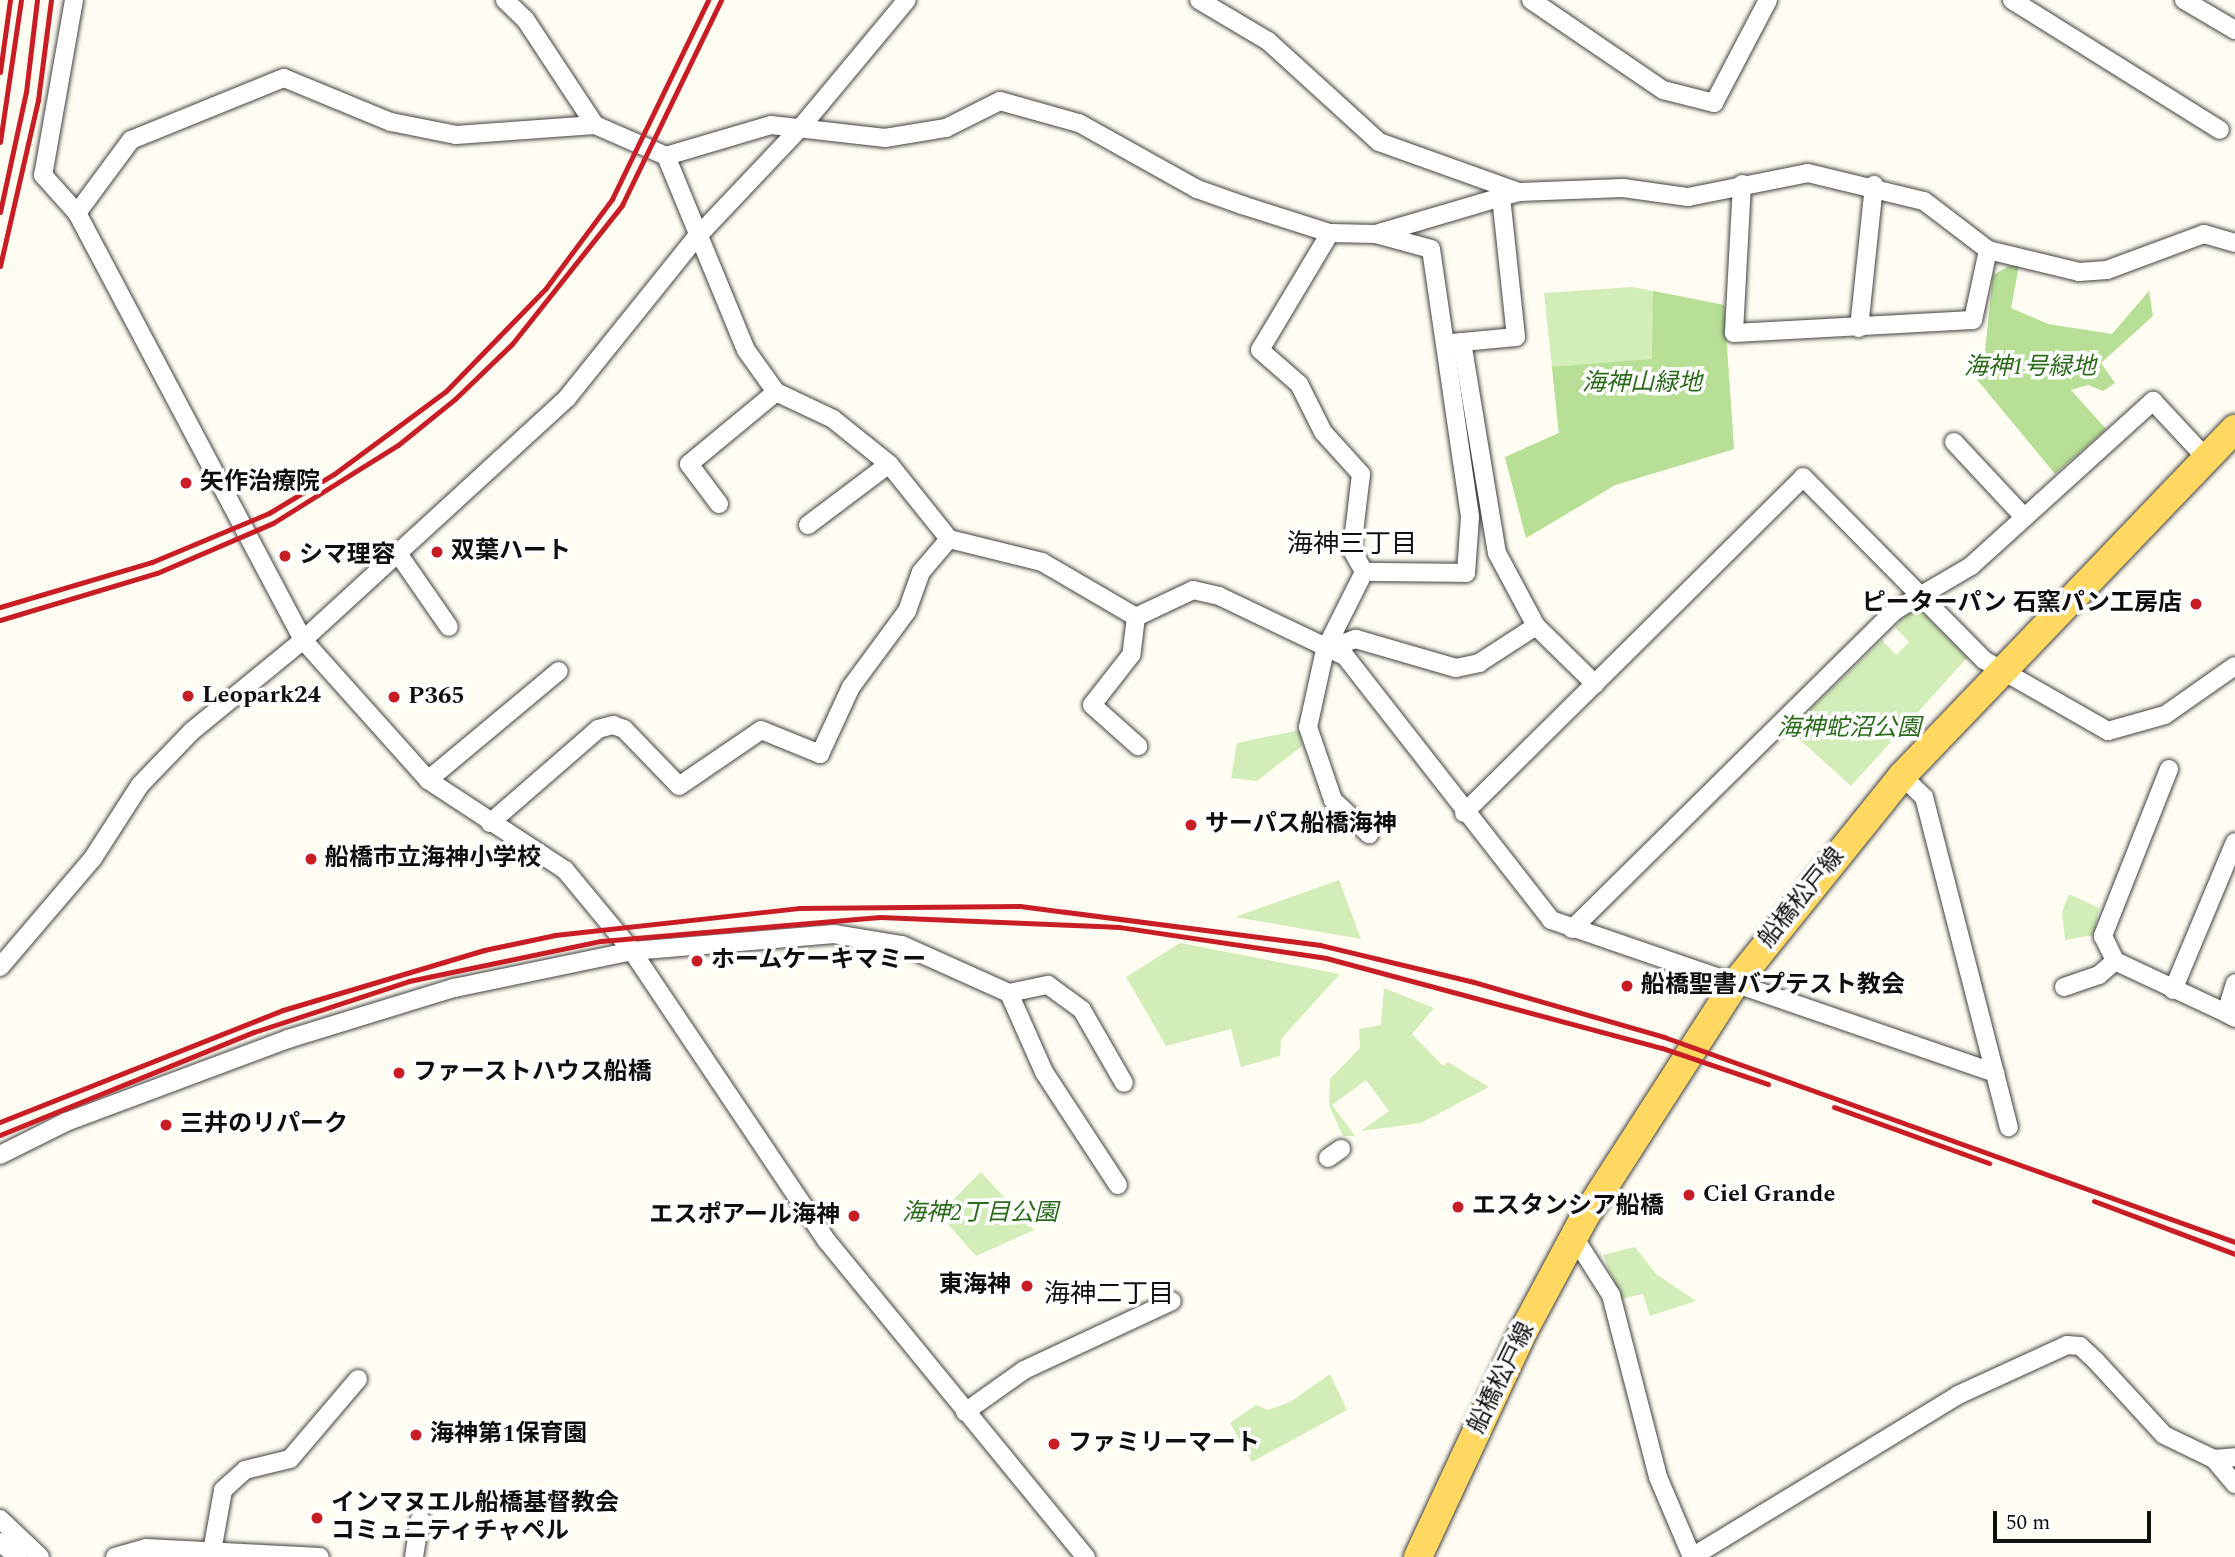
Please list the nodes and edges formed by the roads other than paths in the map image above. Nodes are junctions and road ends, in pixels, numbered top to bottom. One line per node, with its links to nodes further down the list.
1 (74, 0): 17 (street)
2 (505, 0): 10 (street)
3 (907, 0): 11 (street)
4 (1199, 0): 16 (street)
5 (1531, 0): 6 (street)
6 (1768, 0)
7 (2012, 0): 12 (street)
8 (2184, 0): 9 (street)
9 (2235, 30)
10 (595, 125): 13 (street); 17 (street)
11 (801, 127): 13 (street); 18 (street); 20 (street)
12 (2220, 130)
13 (666, 156): 20 (street)
14 (1742, 184): 15 (street); 16 (street); 23 (street)
15 (1874, 185): 22 (street); 23 (street)
16 (1510, 194): 19 (street); 24 (street)
17 (77, 213): 40 (street)
18 (1330, 233): 19 (street); 35 (street)
19 (1376, 233): 24 (street)
20 (695, 239): 25 (street); 34 (street)
21 (2235, 243): 22 (street)
22 (1989, 250): 23 (street)
23 (1859, 328)
24 (1454, 343): 35 (street); 38 (street)
25 (776, 392): 29 (street); 30 (street)
26 (2235, 429): 28 (main road, 船橋松戸線)
27 (1954, 442): 31 (street)
28 (2207, 459): 31 (street); 44 (main road, 船橋松戸線)
29 (888, 464): 32 (street); 33 (street)
30 (719, 504)
31 (2024, 517): 36 (street)
32 (808, 525)
33 (948, 539): 37 (street); 51 (street)
34 (397, 552): 39 (street); 40 (street)
35 (1364, 572): 41 (street)
36 (1922, 599): 44 (street); 45 (street); 54 (street)
37 (1136, 617): 41 (street); 46 (street)
38 (1536, 626): 41 (street); 45 (street)
39 (449, 627)
40 (303, 640): 49 (street); 57 (street)
41 (1325, 650): 50 (street); 52 (street)
42 (2235, 666): 44 (street)
43 (559, 671): 49 (street)
44 (2001, 671): 48 (main road, 船橋松戸線)
45 (1595, 684): 50 (street)
46 (1138, 746)
47 (2169, 769): 56 (street)
48 (1902, 776): 59 (main road, 船橋松戸線); 64 (street)
49 (428, 780): 51 (street)
50 (1464, 813): 54 (street)
51 (491, 823): 55 (street)
52 (1369, 834)
53 (2235, 842): 61 (street)
54 (1572, 929): 59 (street)
55 (632, 951): 62 (street); 67 (street); 70 (street)
56 (2115, 961): 60 (street); 61 (street)
57 (0, 967)
58 (2235, 983): 63 (street)
59 (1734, 985): 64 (street); 69 (main road, 船橋松戸線)
60 (2064, 987)
61 (2173, 990): 63 (street)
62 (1009, 993): 65 (street); 68 (street)
63 (2230, 1016)
64 (1995, 1073): 66 (street)
65 (1124, 1083)
66 (2009, 1128)
67 (0, 1156)
68 (1118, 1185)
69 (1574, 1237): 88 (main road, 船橋松戸線); 89 (street)
70 (827, 1241): 71 (street); 74 (street)
71 (811, 1251)
72 (1172, 1301): 74 (street)
73 (358, 1379): 81 (street)
74 (965, 1412): 87 (street)
75 (2235, 1457): 76 (street)
76 (2214, 1459): 77 (street); 89 (street)
77 (2235, 1484)
78 (420, 1518): 86 (street)
79 (0, 1519): 83 (street)
80 (0, 1542): 82 (street)
81 (211, 1553): 84 (street); 85 (street)
82 (18, 1557)
83 (40, 1557)
84 (115, 1557)
85 (320, 1557)
86 (414, 1557)
87 (1086, 1557)
88 (1418, 1557)
89 (1692, 1557)

